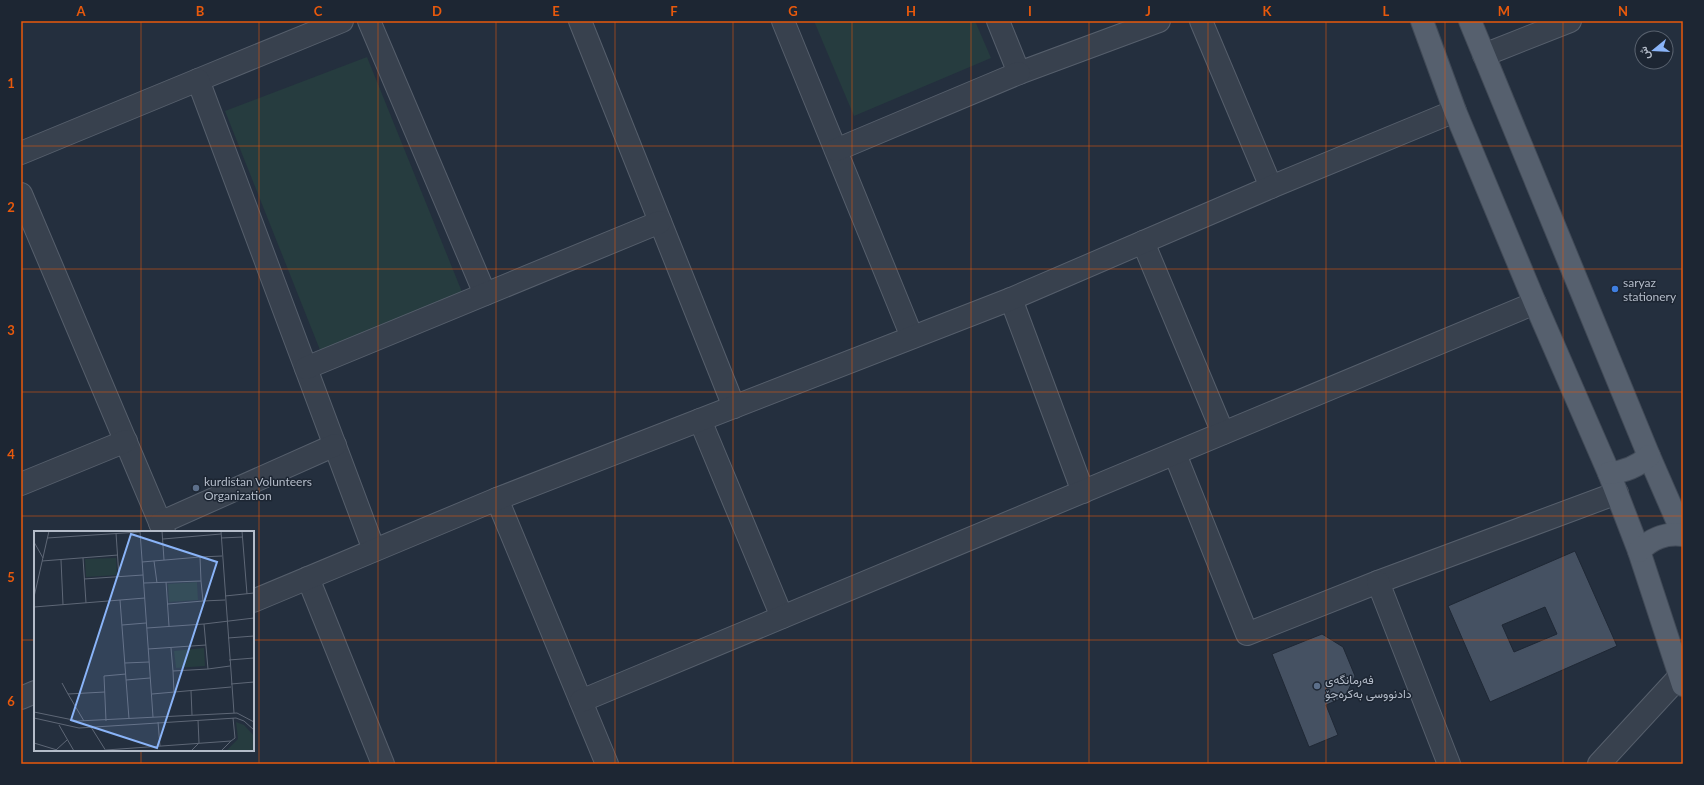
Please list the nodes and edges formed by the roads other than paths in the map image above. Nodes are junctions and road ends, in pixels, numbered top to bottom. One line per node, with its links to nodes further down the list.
1 (342, 21): 13 (street)
2 (369, 21): 21 (street)
3 (580, 21): 19 (street)
4 (782, 21): 15 (street)
5 (998, 21): 12 (street)
6 (1160, 21): 12 (street)
7 (1201, 21): 17 (street)
8 (1422, 21): 14 (main road)
9 (1470, 21): 11 (main road)
10 (1570, 21): 11 (street)
11 (1484, 55): 32 (main road)
12 (1019, 73): 15 (street)
13 (198, 80): 16 (street); 25 (street)
14 (1455, 111): 17 (street); 23 (main road)
15 (836, 150): 24 (street)
16 (21, 153)
17 (1271, 187): 20 (street)
18 (21, 194): 29 (street)
19 (660, 222): 21 (street); 26 (street)
20 (1143, 242): 22 (street); 28 (street)
21 (485, 294): 25 (street)
22 (1011, 299): 24 (street); 35 (street)
23 (1535, 304): 28 (street); 33 (main road)
24 (912, 337): 26 (street)
25 (306, 368): 30 (street)
26 (734, 406): 27 (street)
27 (700, 420): 37 (street); 45 (street)
28 (1223, 433): 31 (street)
29 (126, 441): 34 (street); 38 (street)
30 (335, 445): 38 (street); 40 (street)
31 (1175, 454): 35 (street); 43 (street)
32 (1649, 456): 33 (main road); 39 (main road)
33 (1609, 473): 36 (main road)
34 (21, 484)
35 (1083, 492): 45 (street)
36 (1616, 493): 41 (main road); 43 (street)
37 (496, 499): 40 (street); 49 (street)
38 (162, 528)
39 (1683, 535): 41 (main road)
40 (374, 550): 42 (street)
41 (1639, 551): 46 (main road)
42 (308, 578): 44 (street); 50 (street)
43 (1378, 582): 52 (street)
44 (254, 601)
45 (782, 618): 49 (street)
46 (1681, 680): 53 (street)
47 (34, 692): 48 (street)
48 (21, 698)
49 (581, 701): 51 (street)
50 (383, 764)
51 (607, 764)
52 (1449, 764)
53 (1599, 764)

